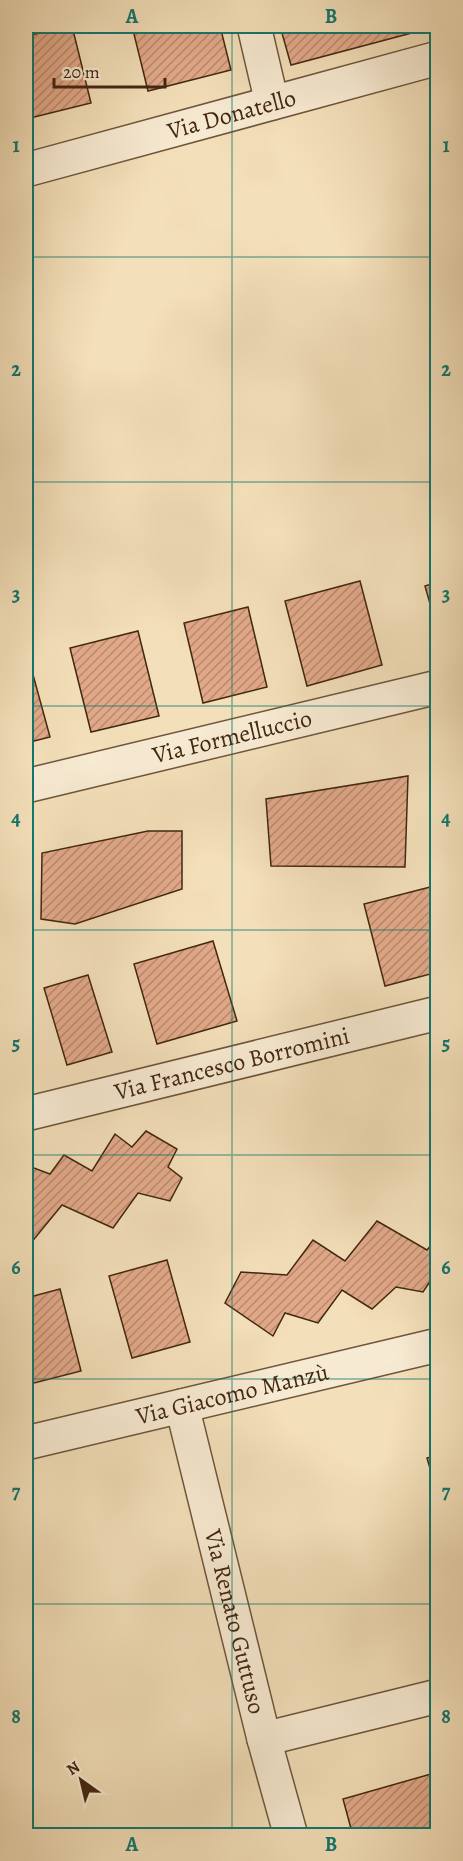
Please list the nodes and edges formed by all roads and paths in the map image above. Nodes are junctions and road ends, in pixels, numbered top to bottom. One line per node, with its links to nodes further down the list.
1 (254, 26): 3 (street)
2 (438, 58): 3 (street, Via Donatello)
3 (272, 103): 4 (street, Via Donatello)
4 (26, 170)
5 (438, 687): 6 (street, Via Formelluccio)
6 (26, 786)
7 (438, 1013): 8 (street, Via Francesco Borromini)
8 (26, 1114)
9 (438, 1346): 10 (street, Via Giacomo Manzù)
10 (183, 1406): 11 (street, Via Giacomo Manzù); 13 (street, Via Renato Guttuso)
11 (26, 1443)
12 (438, 1696): 13 (street)
13 (264, 1739): 14 (street, Via Renato Guttuso)
14 (291, 1836)

